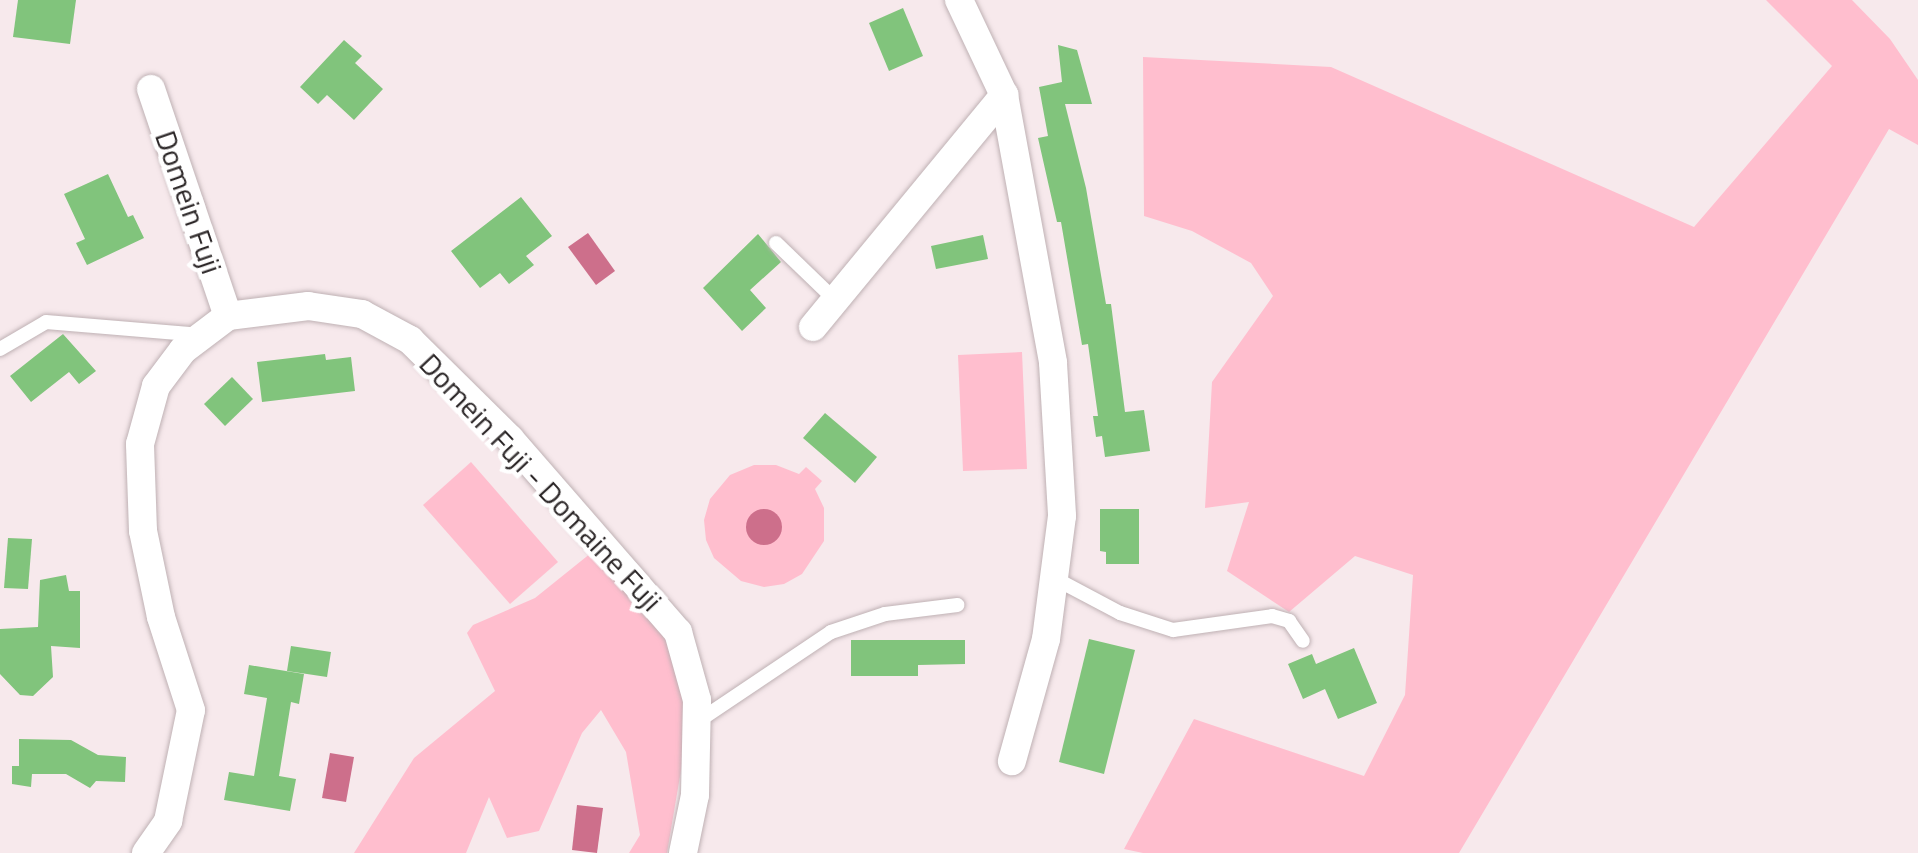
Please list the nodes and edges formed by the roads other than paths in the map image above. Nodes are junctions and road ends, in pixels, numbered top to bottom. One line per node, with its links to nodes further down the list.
1 (959, 0): 3 (street)
2 (150, 89): 6 (street, Domein Fuji)
3 (1004, 95): 5 (street); 10 (street)
4 (776, 243): 5 (lane)
5 (836, 300): 7 (street)
6 (228, 316): 8 (street); 13 (street, Domein Fuji - Domaine Fuji)
7 (813, 327)
8 (204, 335): 9 (lane); 15 (street)
9 (0, 350)
10 (1054, 578): 12 (lane); 14 (street)
11 (957, 605): 13 (lane)
12 (1303, 641)
13 (696, 723): 16 (street, Domein Fuji - Domaine Fuji)
14 (1012, 762)
15 (146, 853)
16 (683, 853)

